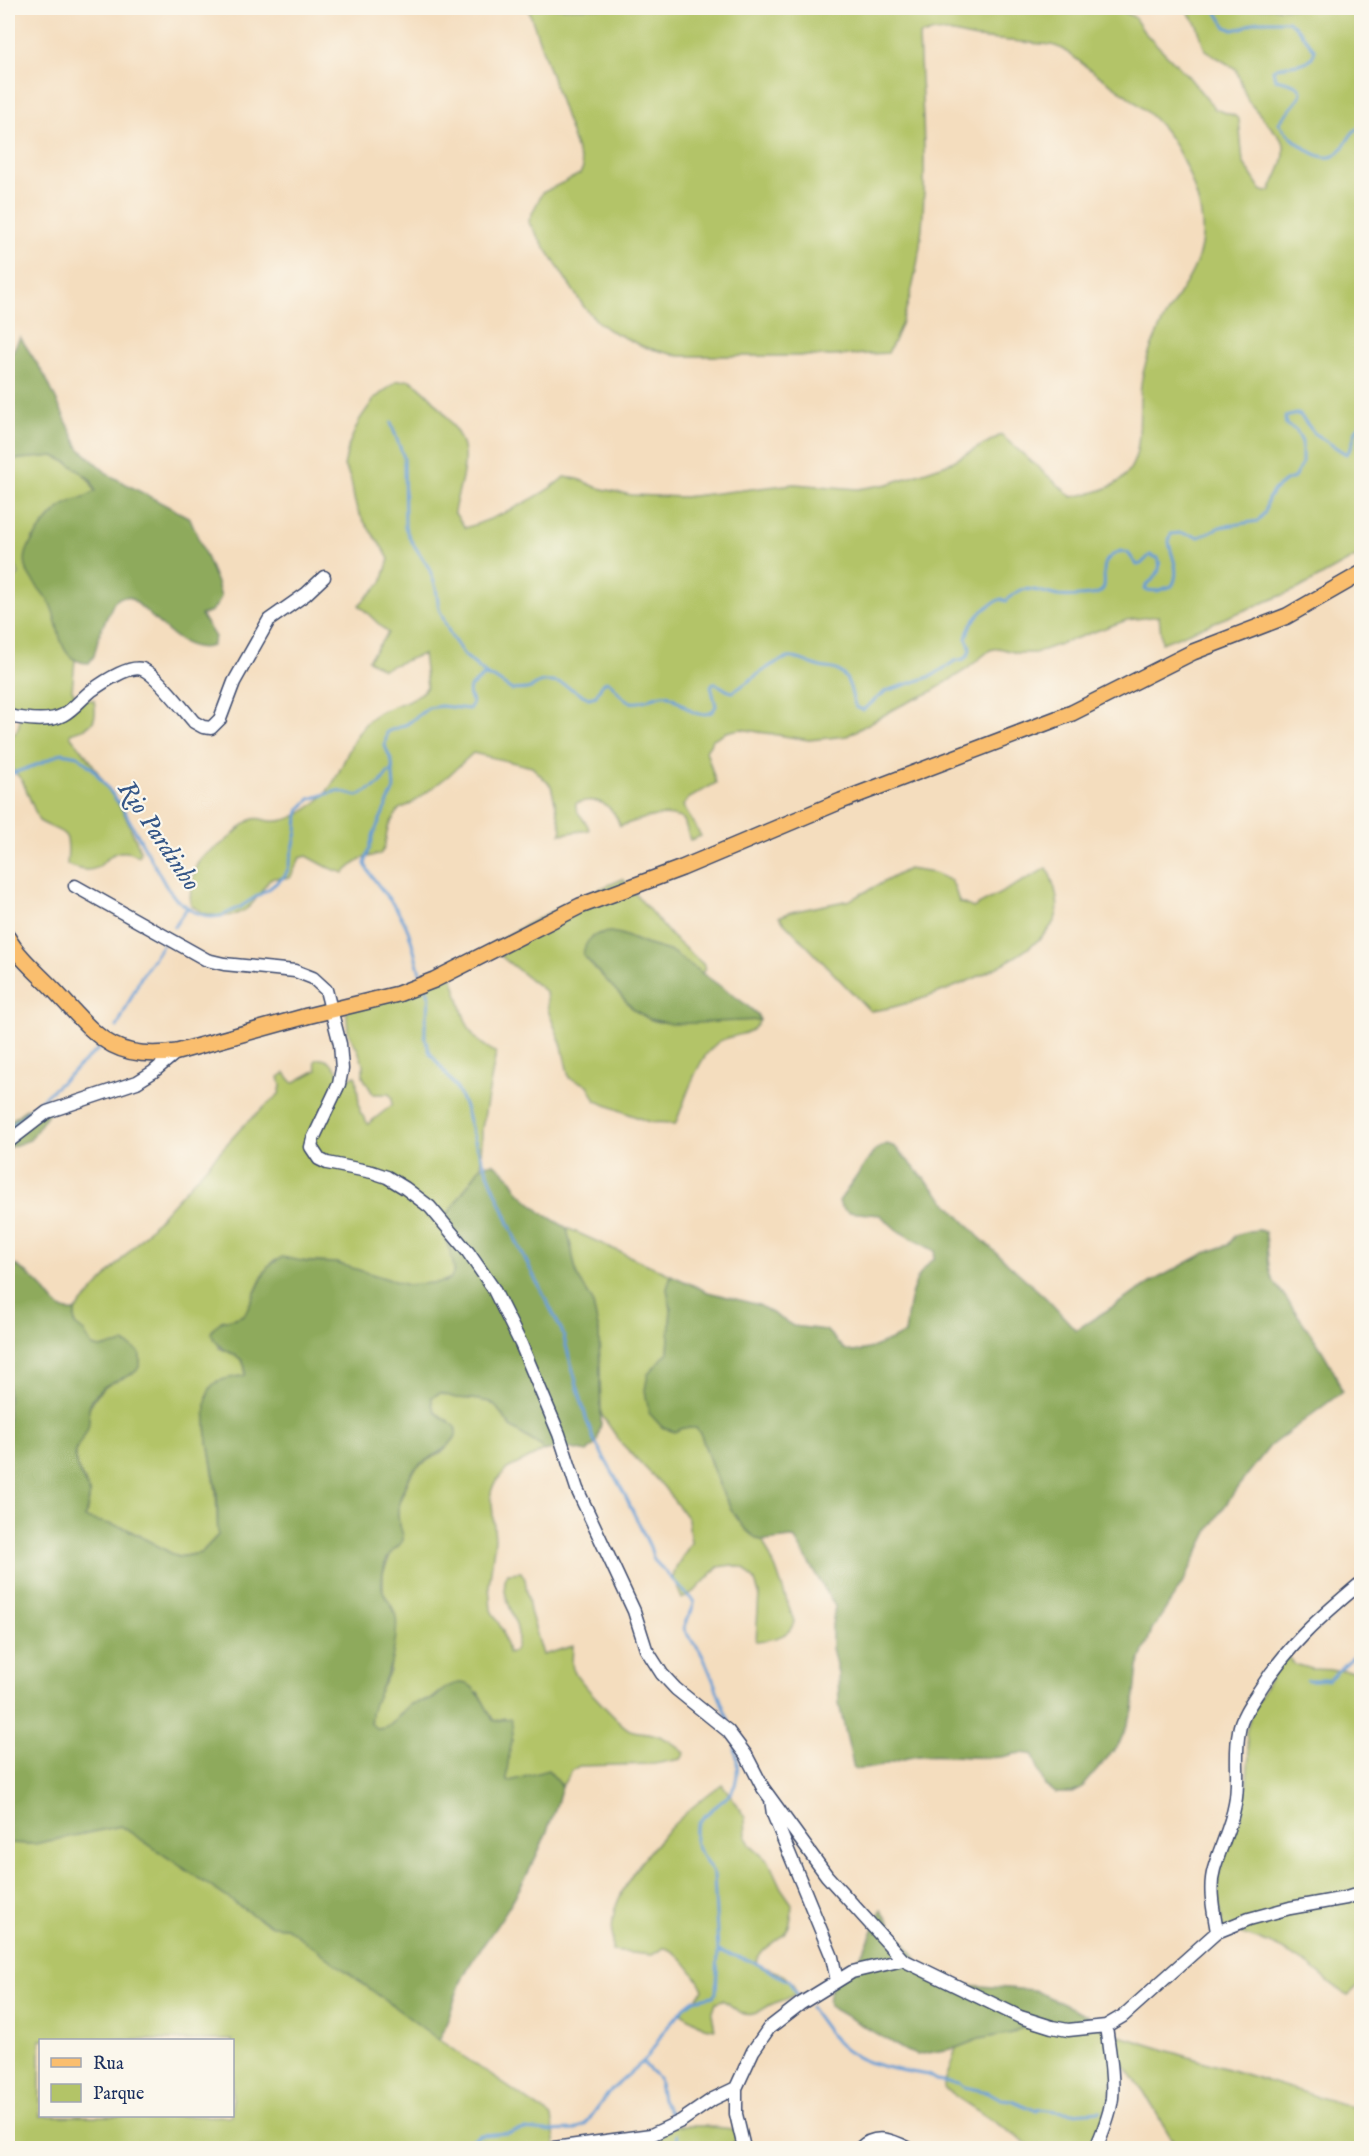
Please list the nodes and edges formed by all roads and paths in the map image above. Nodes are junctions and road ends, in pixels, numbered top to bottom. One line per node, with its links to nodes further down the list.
1 (1362, 573): 6 (main road)
2 (324, 577): 3 (street)
3 (8, 716)
4 (75, 886): 6 (street)
5 (8, 938): 7 (main road)
6 (330, 1010): 7 (main road); 10 (street)
7 (177, 1052): 8 (street)
8 (8, 1142)
9 (1362, 1582): 12 (street)
10 (770, 1797): 13 (street); 14 (street)
11 (1362, 1893): 12 (street)
12 (1217, 1932): 15 (street)
13 (903, 1960): 14 (street); 15 (street)
14 (837, 1981): 16 (street)
15 (1106, 2026): 21 (street)
16 (736, 2088): 17 (street); 18 (street)
17 (554, 2148)
18 (744, 2148)
19 (860, 2148): 20 (street)
20 (908, 2148)
21 (1096, 2148)

